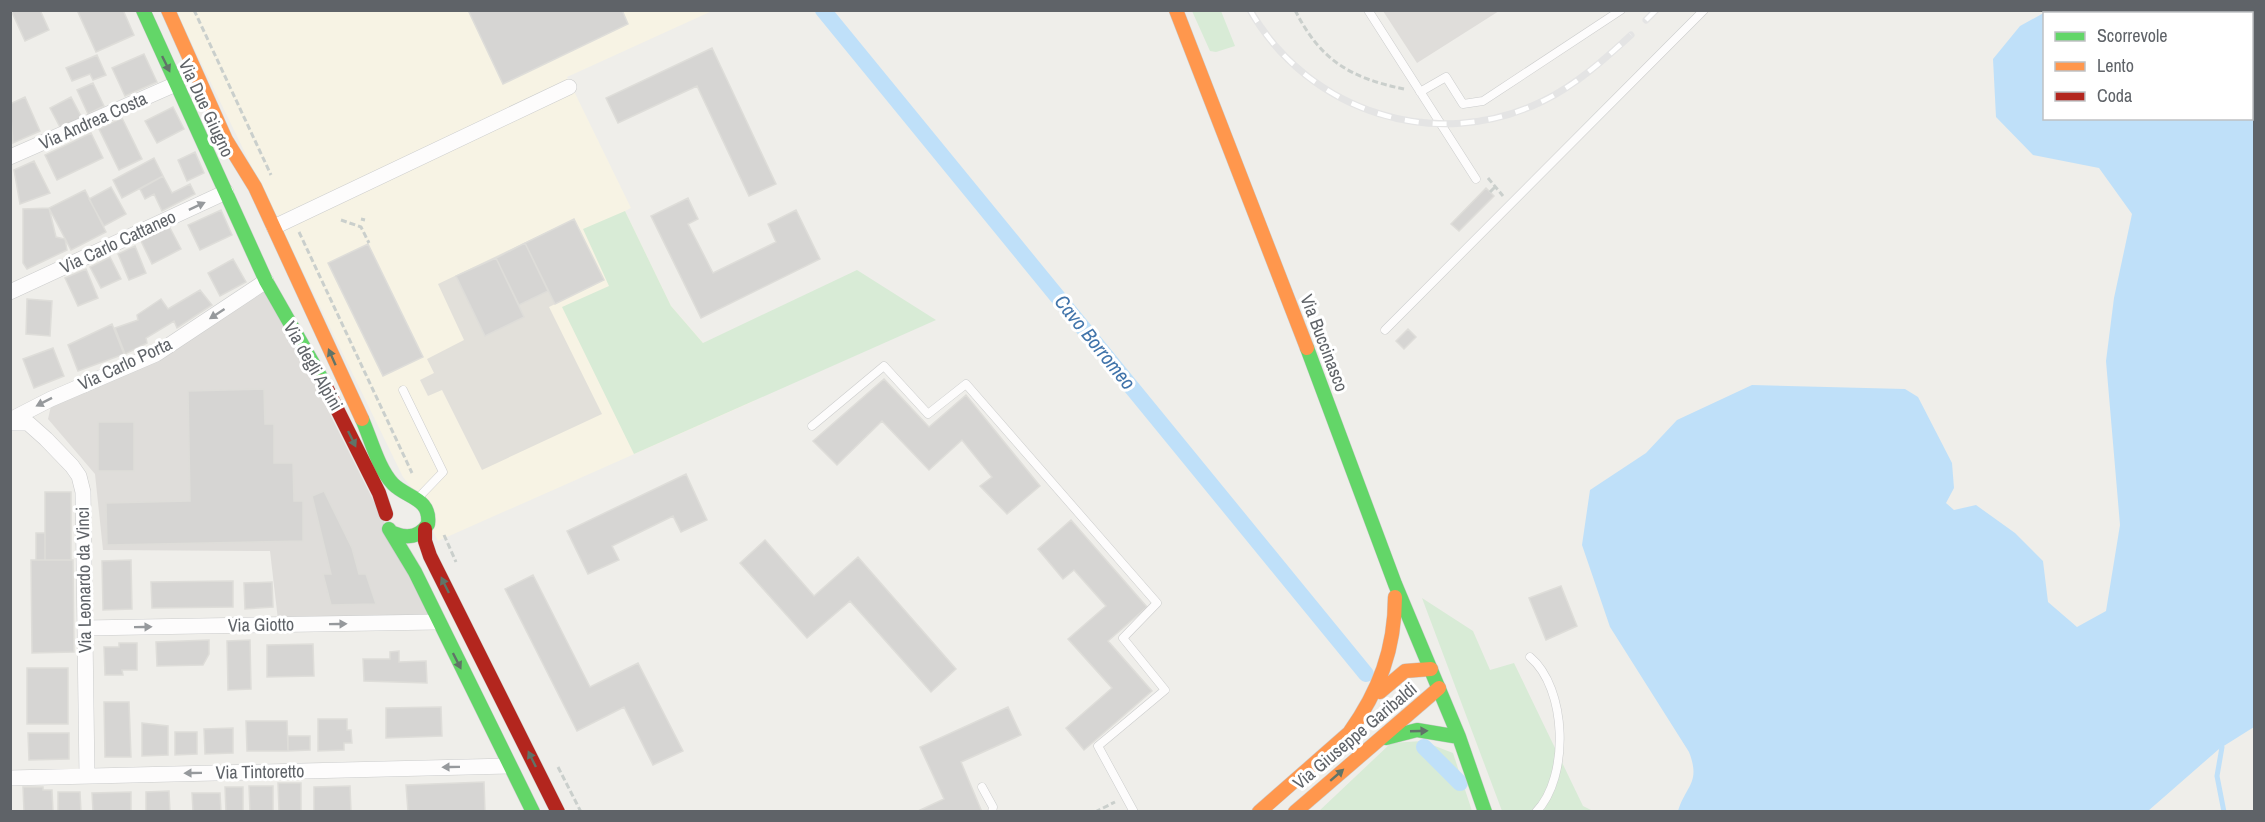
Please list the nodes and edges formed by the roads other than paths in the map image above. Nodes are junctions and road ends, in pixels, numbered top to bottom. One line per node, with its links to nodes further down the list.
1 (143, 10): 7 (street, Via Due Giugno, one-way to 7)
2 (168, 10): 13 (street, Via Due Giugno)
3 (1176, 10): 26 (street, Via Buccinasco)
4 (1368, 10): 9 (lane)
5 (1622, 10): 9 (lane)
6 (1704, 10): 18 (lane)
7 (176, 84): 10 (street, Via Andrea Costa); 12 (street, Via Due Giugno)
8 (569, 87): 15 (street)
9 (1420, 92): 11 (lane)
10 (10, 158)
11 (1476, 179)
12 (226, 192): 14 (street, Via Due Giugno); 17 (street, Via Carlo Cattaneo, one-way to 12)
13 (265, 207): 15 (street, Via degli Alpini)
14 (239, 219): 16 (street, Via degli Alpini)
15 (274, 227): 22 (street, Via degli Alpini, one-way to 15)
16 (266, 281): 20 (street, Via Carlo Porta, one-way to 20); 23 (street, Via degli Alpini, one-way to 23)
17 (10, 292)
18 (1385, 330)
19 (403, 390): 22 (lane)
20 (10, 422): 28 (street, Via Leonardo da Vinci)
21 (812, 426): 43 (lane)
22 (415, 497): 23 (street); 24 (street)
23 (386, 514): 25 (street)
24 (425, 529): 25 (street); 41 (street, one-way to 24)
25 (393, 533): 27 (street)
26 (1395, 584): 30 (street, Via Buccinasco); 32 (street)
27 (437, 622): 28 (street, Via Giotto, one-way to 27); 35 (street, one-way to 35)
28 (85, 628): 36 (street, Via Leonardo da Vinci)
29 (1530, 657): 47 (lane)
30 (1431, 669): 31 (street, Via Buccinasco); 32 (street)
31 (1439, 688): 33 (street, Via Buccinasco); 34 (street, Via Giuseppe Garibaldi)
32 (1373, 699): 44 (street, Via Giuseppe Garibaldi)
33 (1459, 737): 34 (street, one-way to 33); 39 (street, Via Buccinasco)
34 (1379, 739): 45 (street, Via Giuseppe Garibaldi, one-way to 34)
35 (509, 766): 36 (street, Via Tintoretto, one-way to 36); 40 (street)
36 (87, 776): 37 (street, Via Tintoretto)
37 (10, 778)
38 (982, 788): 42 (lane)
39 (1484, 805): 46 (lane)
40 (533, 812)
41 (558, 812)
42 (992, 812)
43 (1134, 812)
44 (1259, 812)
45 (1295, 812)
46 (1495, 812)
47 (1536, 812)

